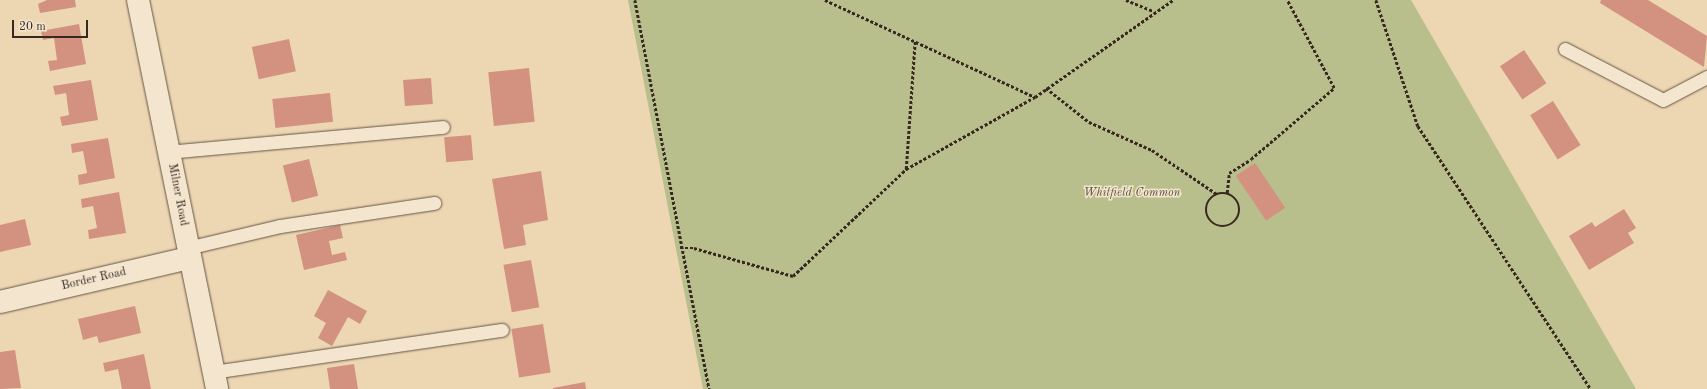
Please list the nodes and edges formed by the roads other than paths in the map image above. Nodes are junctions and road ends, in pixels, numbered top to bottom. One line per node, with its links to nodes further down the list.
1 (138, 0): 5 (street, Milner Road)
2 (1565, 49): 3 (lane)
3 (1707, 77)
4 (443, 127): 5 (lane)
5 (168, 152): 7 (street, Milner Road)
6 (434, 204): 7 (lane)
7 (188, 253): 8 (street, Border Road); 10 (street, Milner Road)
8 (0, 302)
9 (502, 330): 10 (lane)
10 (215, 381)

